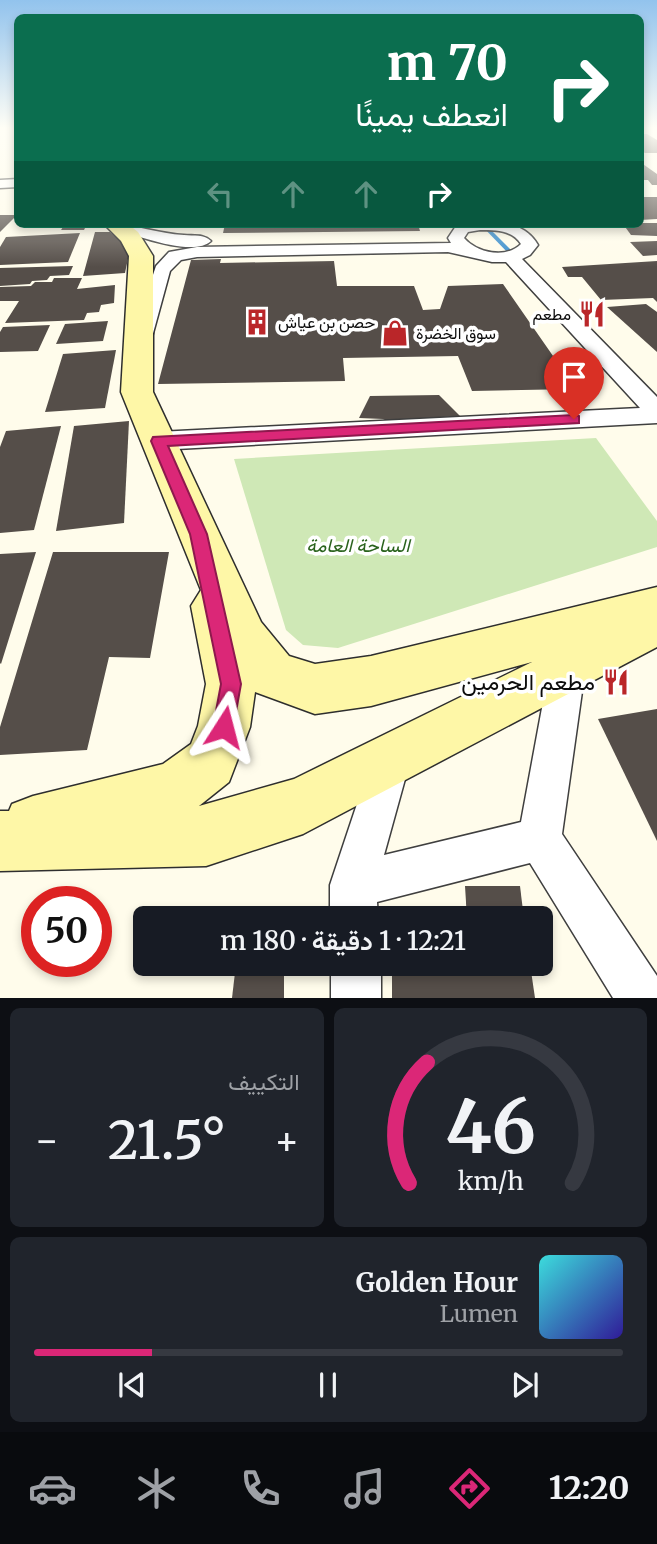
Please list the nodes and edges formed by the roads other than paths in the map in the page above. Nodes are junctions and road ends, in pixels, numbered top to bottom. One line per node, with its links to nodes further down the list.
1 (121, 228): 8 (main road)
2 (128, 228): 5 (street)
3 (466, 228): 5 (street)
4 (503, 228): 7 (street)
5 (457, 233): 6 (street)
6 (474, 252): 7 (street); 8 (street)
7 (510, 256): 9 (street)
8 (138, 354): 10 (main road)
9 (657, 413): 10 (street)
10 (158, 441): 11 (main road)
11 (198, 534): 12 (main road); 16 (main road)
12 (657, 607)
13 (657, 623): 14 (main road)
14 (566, 670): 15 (main road); 17 (street)
15 (390, 761): 18 (main road); 19 (street)
16 (0, 833)
17 (540, 839): 19 (street); 22 (street)
18 (0, 841)
19 (354, 902)
20 (356, 976): 21 (street)
21 (356, 998)
22 (642, 998)

